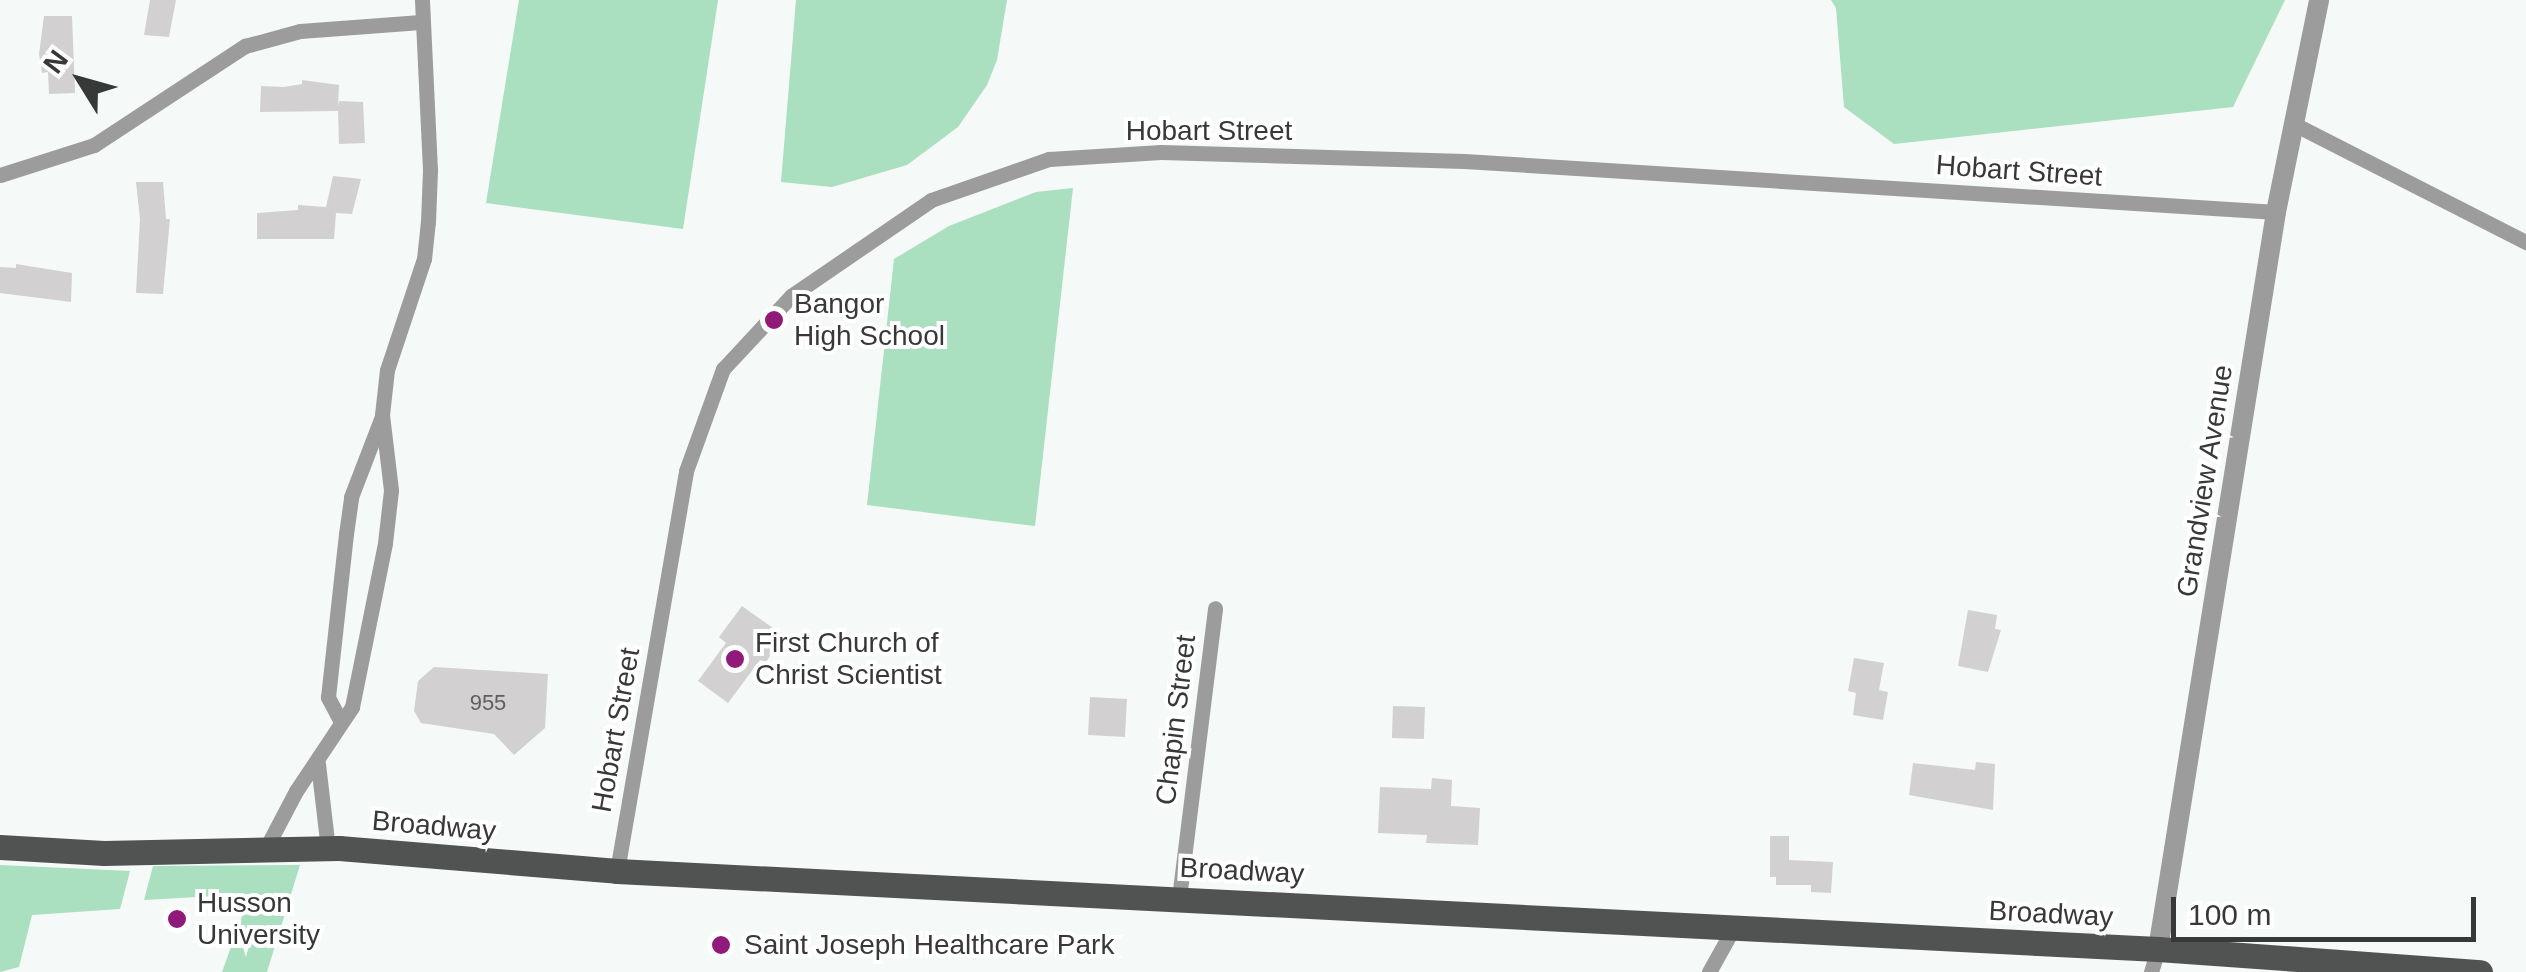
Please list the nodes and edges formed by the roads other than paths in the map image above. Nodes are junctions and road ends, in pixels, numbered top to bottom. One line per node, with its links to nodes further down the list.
1 (422, 0): 3 (street)
2 (2320, 0): 4 (street, Grandview Avenue)
3 (420, 22): 5 (street); 8 (street)
4 (2292, 123): 6 (street, Grandview Avenue); 7 (street)
5 (0, 175)
6 (2276, 212): 15 (street, Hobart Street); 18 (street, Grandview Avenue)
7 (2526, 242)
8 (382, 415): 10 (street); 10 (street)
9 (1214, 608): 16 (street, Chapin Street)
10 (340, 720): 11 (street)
11 (318, 764): 13 (street); 14 (street)
12 (0, 848): 14 (main road, Broadway)
13 (328, 848): 14 (main road, Broadway); 15 (main road, Broadway)
14 (265, 850)
15 (617, 871): 16 (main road, Broadway)
16 (1180, 898): 17 (main road, Broadway)
17 (1734, 927): 18 (main road, Broadway); 19 (street)
18 (2155, 961): 20 (main road, Broadway)
19 (1710, 972)
20 (2480, 972)

